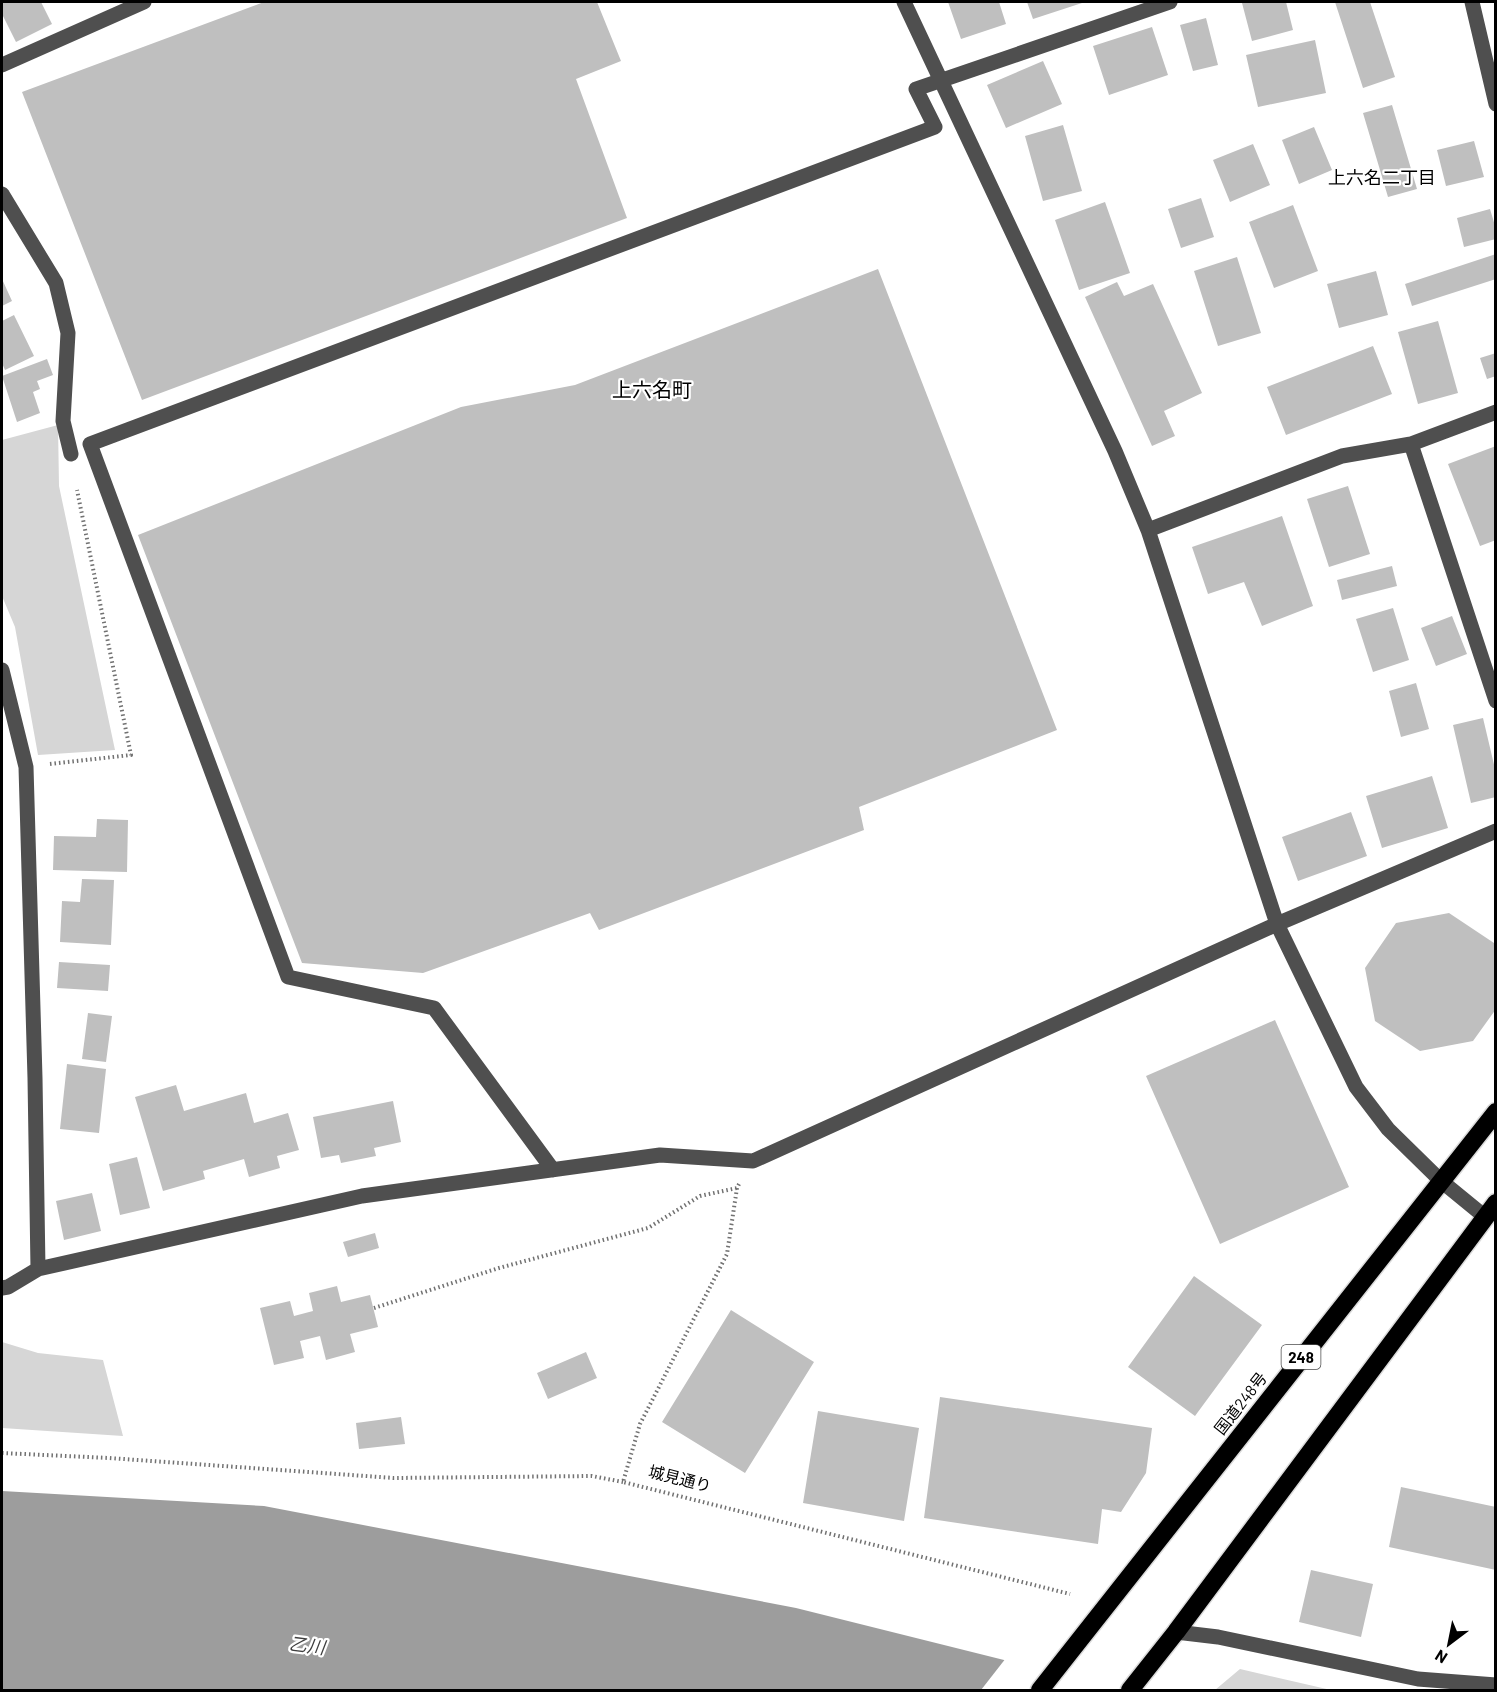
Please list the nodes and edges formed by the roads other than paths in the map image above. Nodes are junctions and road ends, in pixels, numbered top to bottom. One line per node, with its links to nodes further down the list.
1 (144, 2): 5 (street)
2 (904, 2): 6 (street)
3 (1170, 2): 6 (street)
4 (1472, 2): 7 (street)
5 (2, 65)
6 (942, 80): 12 (street); 18 (street)
7 (1496, 104)
8 (2, 194): 11 (street)
9 (1496, 412): 10 (street)
10 (1411, 444): 12 (street); 14 (street)
11 (71, 454)
12 (1148, 530): 16 (street)
13 (2, 670): 21 (street)
14 (1496, 701)
15 (1496, 831): 16 (street)
16 (1277, 924): 18 (street); 19 (street)
17 (1496, 1112): 19 (highway, 国道248号 / 248)
18 (553, 1170): 21 (street)
19 (1440, 1180): 20 (street); 25 (highway, 国道248号 / 248)
20 (1490, 1209): 23 (highway)
21 (38, 1269): 22 (street)
22 (2, 1288)
23 (1176, 1632): 24 (street); 26 (highway)
24 (1496, 1685)
25 (1040, 1690)
26 (1130, 1690)

